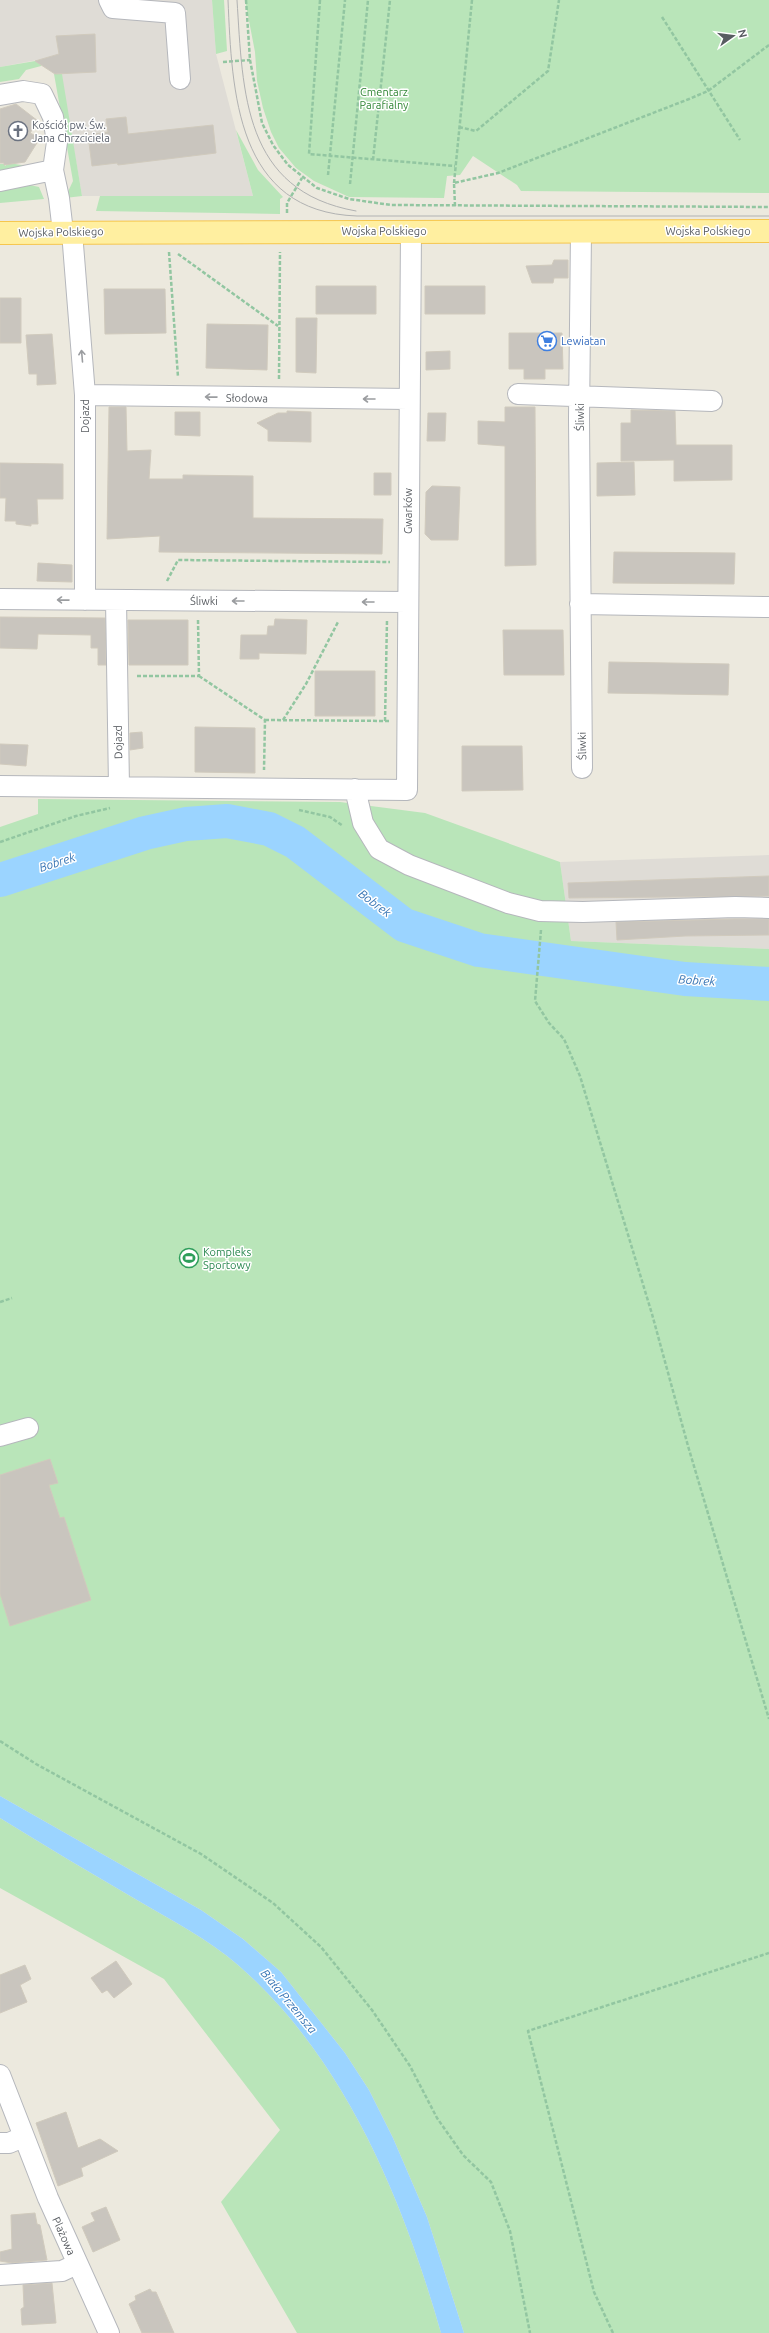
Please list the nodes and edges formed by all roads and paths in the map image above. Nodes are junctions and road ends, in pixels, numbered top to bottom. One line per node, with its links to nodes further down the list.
1 (109, 0): 13 (street)
2 (246, 0): 11 (path)
3 (320, 0): 18 (path)
4 (345, 0): 18 (path)
5 (368, 0): 19 (path)
6 (390, 0): 20 (path)
7 (472, 0): 16 (path)
8 (559, 0): 16 (path)
9 (662, 17): 14 (path)
10 (769, 45): 14 (path)
11 (250, 60): 12 (path); 24 (path)
12 (223, 62)
13 (180, 79)
14 (708, 91): 17 (path); 26 (path)
15 (0, 95): 22 (street, Dojazd)
16 (459, 128): 21 (path)
17 (740, 140)
18 (329, 156): 19 (path); 23 (path)
19 (352, 158): 20 (path); 27 (path)
20 (373, 160): 21 (path)
21 (455, 166): 26 (path)
22 (53, 170): 25 (street); 34 (street, Dojazd)
23 (328, 175)
24 (302, 178): 28 (path); 30 (path)
25 (0, 181)
26 (454, 183): 28 (path)
27 (350, 184)
28 (455, 206): 29 (path)
29 (769, 207)
30 (292, 216)
31 (411, 231): 32 (main road, Wojska Polskiego); 34 (main road, Wojska Polskiego); 43 (street, Gwarków)
32 (581, 231): 33 (main road, Wojska Polskiego); 41 (street, Śliwki)
33 (769, 231)
34 (67, 232): 35 (main road, Wojska Polskiego); 39 (street, Dojazd, one-way to 34)
35 (0, 233)
36 (280, 247): 37 (path)
37 (278, 326): 40 (path); 42 (path)
38 (518, 394): 41 (street)
39 (85, 395): 40 (street, Słodowa); 48 (street, Dojazd)
40 (180, 396): 42 (street, Słodowa, one-way to 40)
41 (580, 396): 44 (street); 51 (street, Śliwki)
42 (280, 398): 43 (street, Słodowa, one-way to 42)
43 (408, 399): 50 (street, Gwarków)
44 (712, 401)
45 (392, 570): 46 (path)
46 (165, 585)
47 (0, 599): 48 (street, Śliwki, one-way to 47)
48 (85, 600): 49 (street, Śliwki)
49 (116, 600): 50 (street, Śliwki, one-way to 49); 55 (street, Dojazd)
50 (399, 602): 59 (path); 60 (street, Gwarków)
51 (580, 604): 52 (street); 61 (street, Śliwki)
52 (769, 607)
53 (341, 616): 58 (path)
54 (198, 617): 56 (path)
55 (117, 676): 56 (path); 63 (street, Dojazd)
56 (198, 676): 57 (path)
57 (265, 720): 58 (path); 64 (path)
58 (282, 720): 59 (path)
59 (385, 721): 60 (path)
60 (407, 721): 65 (street, Gwarków)
61 (582, 768)
62 (0, 786): 63 (street)
63 (119, 787): 64 (street)
64 (264, 788): 65 (street)
65 (355, 789): 70 (street)
66 (112, 808): 69 (path)
67 (292, 808): 68 (path)
68 (348, 829)
69 (0, 842)
70 (769, 908)
71 (541, 935): 76 (path)
72 (12, 1298): 73 (path)
73 (0, 1302)
74 (28, 1428): 75 (street)
75 (0, 1436)
76 (769, 1718)
77 (0, 1741): 85 (path)
78 (769, 1953): 86 (path)
79 (0, 2075): 80 (street, Plażowa)
80 (23, 2137): 81 (street); 82 (street, Plażowa)
81 (0, 2143)
82 (77, 2264): 83 (street); 84 (street, Plażowa)
83 (0, 2275)
84 (109, 2333)
85 (530, 2333)
86 (613, 2333)

